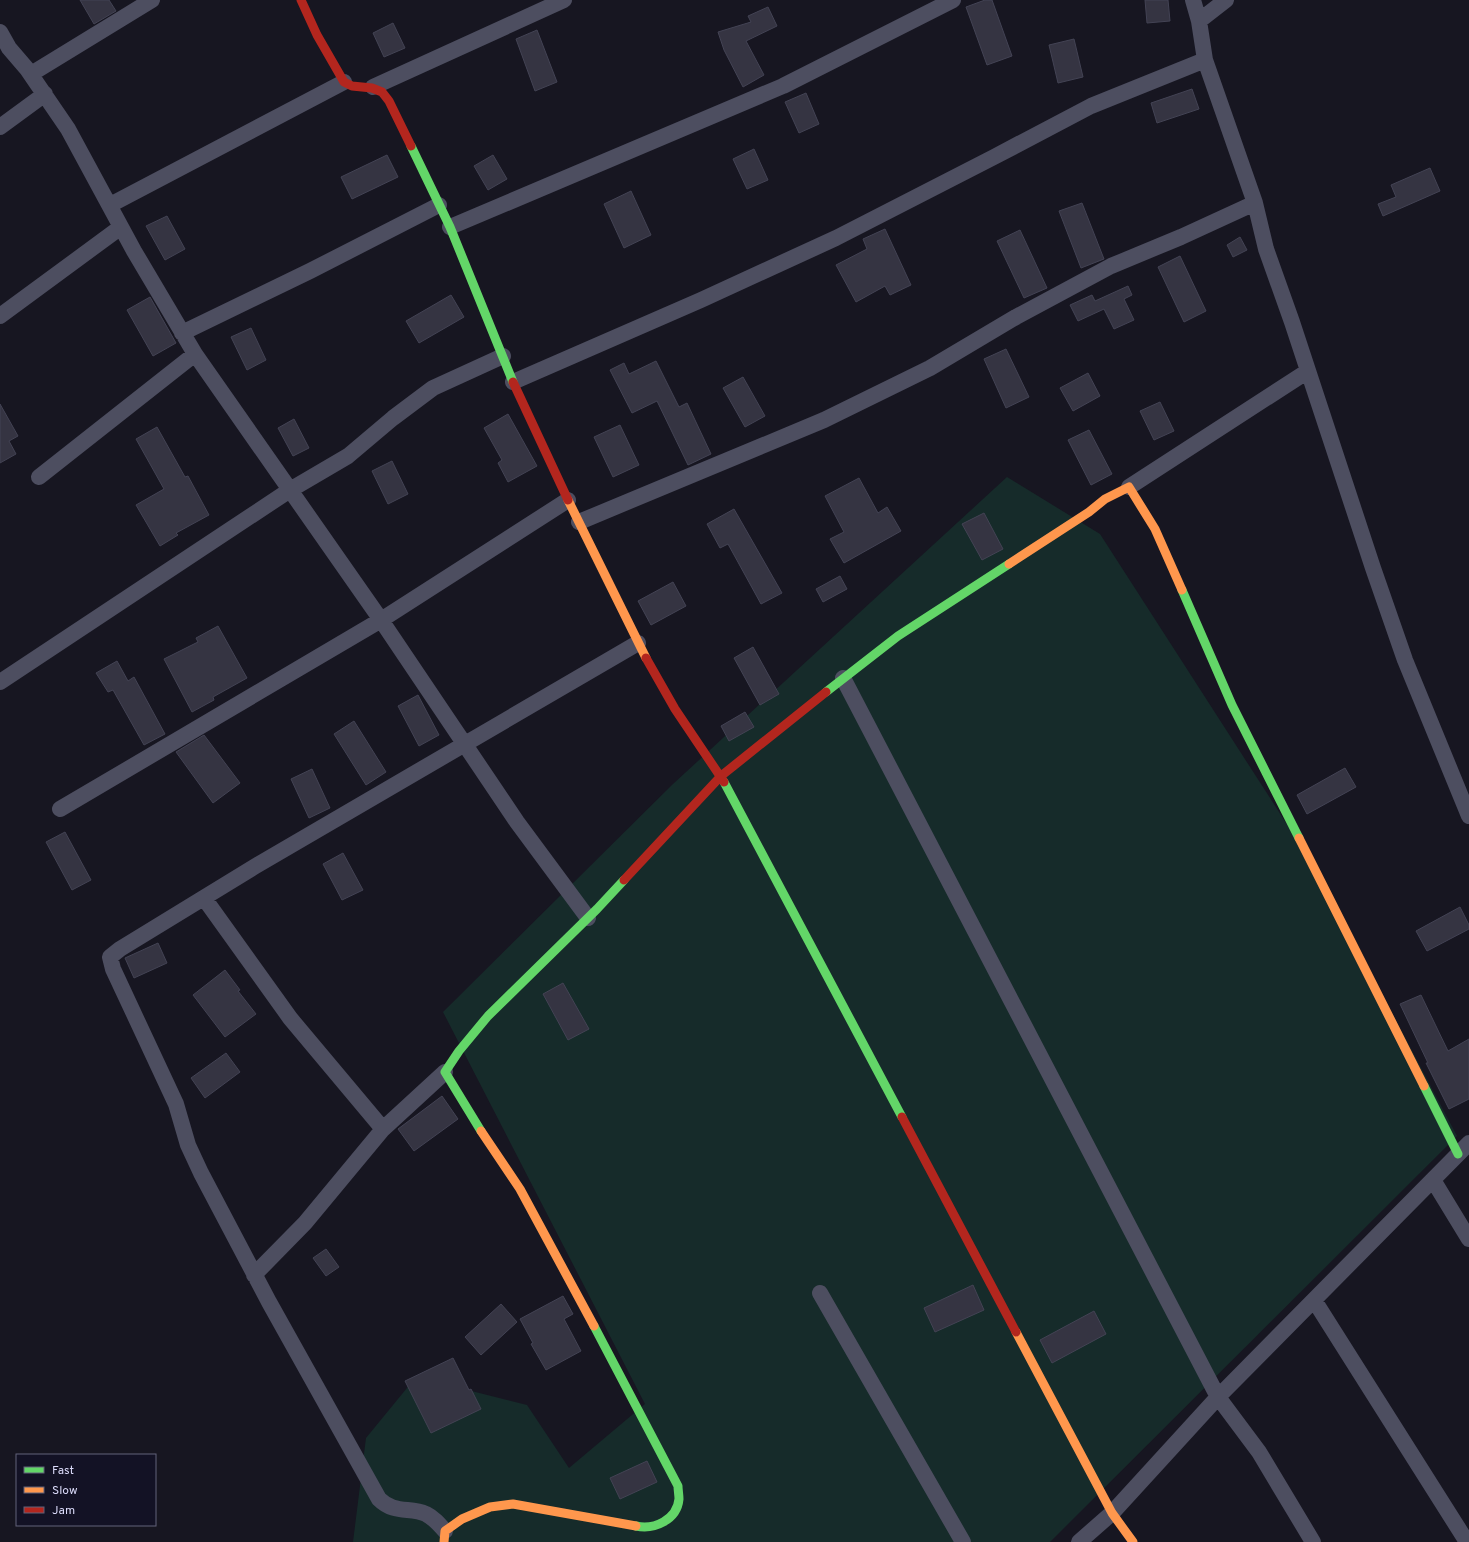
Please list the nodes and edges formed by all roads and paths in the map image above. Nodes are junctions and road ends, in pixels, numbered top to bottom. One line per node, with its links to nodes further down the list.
1 (152, 0): 10 (street)
2 (301, 0): 11 (street)
3 (564, 0): 12 (street)
4 (953, 0): 19 (street)
5 (1193, 0): 7 (street)
6 (1226, 0): 7 (street)
7 (1199, 21): 9 (street)
8 (0, 32): 10 (street)
9 (1205, 60): 16 (street); 25 (street)
10 (31, 74): 13 (street)
11 (344, 82): 12 (street); 17 (street)
12 (373, 87): 15 (street)
13 (45, 94): 14 (street); 17 (street)
14 (0, 127)
15 (439, 204): 19 (street); 21 (street)
16 (1255, 204): 24 (street); 30 (street)
17 (110, 205): 18 (street)
18 (121, 227): 20 (street); 21 (street)
19 (450, 227): 23 (street)
20 (0, 316)
21 (182, 333): 22 (street)
22 (196, 354): 26 (street); 28 (street)
23 (503, 356): 25 (street); 28 (street)
24 (1308, 371): 27 (street); 38 (street)
25 (513, 382): 29 (street)
26 (39, 477)
27 (1129, 487): 33 (street); 43 (street)
28 (290, 490): 31 (street); 34 (street)
29 (568, 500): 30 (street); 31 (street)
30 (579, 522): 32 (street)
31 (381, 620): 35 (street); 37 (street)
32 (638, 643): 35 (street); 36 (street)
33 (843, 678): 36 (street); 49 (street)
34 (0, 682)
35 (463, 744): 39 (street); 40 (street)
36 (721, 776): 40 (street); 50 (street)
37 (60, 809)
38 (1469, 816)
39 (204, 898): 42 (street); 46 (street)
40 (588, 918): 41 (street)
41 (445, 1072): 42 (street); 51 (street)
42 (383, 1129): 46 (street)
43 (1464, 1149): 44 (street)
44 (1433, 1180): 45 (street); 48 (street)
45 (1469, 1239)
46 (254, 1275): 51 (street)
47 (820, 1293): 52 (street)
48 (1314, 1300): 49 (street); 56 (street)
49 (1218, 1397): 50 (street); 55 (street)
50 (1112, 1513): 53 (street); 54 (street)
51 (444, 1536)
52 (962, 1542)
53 (1079, 1542)
54 (1133, 1542)
55 (1313, 1542)
56 (1467, 1542)

